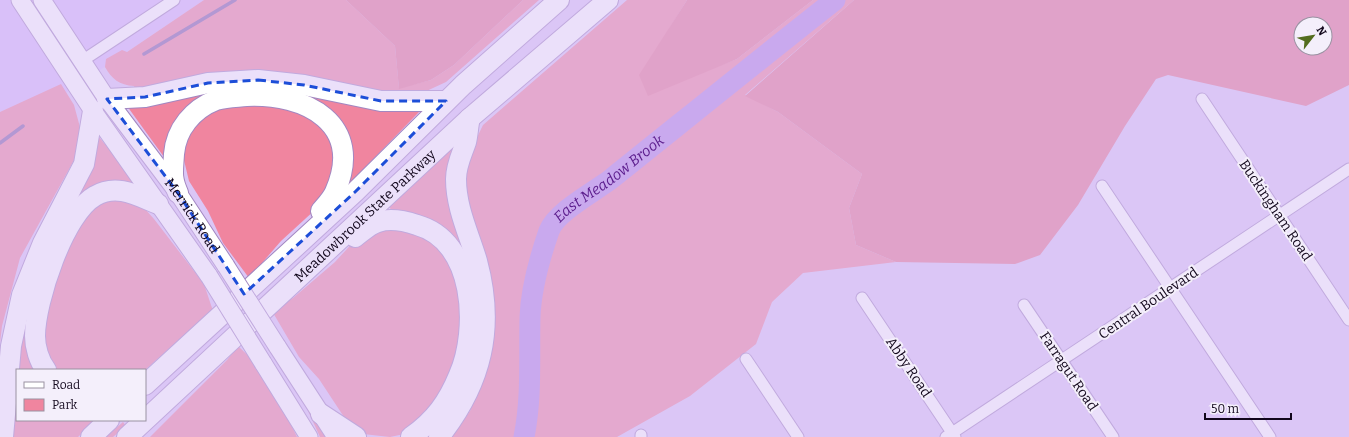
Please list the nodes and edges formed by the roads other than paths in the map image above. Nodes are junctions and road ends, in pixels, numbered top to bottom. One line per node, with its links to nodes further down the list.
1 (20, 0): 9 (main road, Merrick Road)
2 (42, 0): 6 (main road, Merrick Road)
3 (174, 0): 6 (street)
4 (559, 0): 8 (highway, Meadowbrook State Parkway)
5 (608, 0): 10 (highway, Meadowbrook State Parkway)
6 (82, 61): 9 (main road, Merrick Road)
7 (1202, 99): 15 (street, Buckingham Road)
8 (446, 101): 9 (highway); 16 (highway, Meadowbrook State Parkway)
9 (100, 105): 13 (main road, Merrick Road); 14 (main road, Merrick Road); 32 (highway)
10 (470, 118): 17 (highway, Meadowbrook State Parkway); 40 (highway)
11 (1349, 169): 15 (street, Central Boulevard)
12 (1102, 186): 18 (street)
13 (178, 193): 16 (highway); 27 (main road, Merrick Road, bridge)
14 (158, 204): 24 (highway); 36 (main road, Merrick Road, bridge)
15 (1280, 215): 18 (street, Central Boulevard); 21 (street, Buckingham Road)
16 (294, 248): 25 (highway, Meadowbrook State Parkway)
17 (311, 265): 26 (highway, Meadowbrook State Parkway); 39 (highway)
18 (1171, 288): 23 (street, Central Boulevard); 43 (street)
19 (862, 298): 31 (street, Abby Road)
20 (1024, 305): 23 (street, Farragut Road)
21 (1349, 320)
22 (746, 359): 41 (street)
23 (1062, 361): 31 (street, Central Boulevard); 42 (street, Farragut Road)
24 (45, 369)
25 (148, 381)
26 (180, 389): 28 (highway, Meadowbrook State Parkway); 35 (highway)
27 (321, 414): 37 (main road, Merrick Road); 38 (highway)
28 (146, 420)
29 (108, 421): 33 (highway)
30 (145, 421): 34 (highway, Meadowbrook State Parkway)
31 (951, 436)
32 (3, 437)
33 (91, 437)
34 (127, 437)
35 (145, 437)
36 (309, 437)
37 (336, 437)
38 (356, 437)
39 (411, 437)
40 (439, 437)
41 (798, 437)
42 (1113, 437)
43 (1270, 437)

